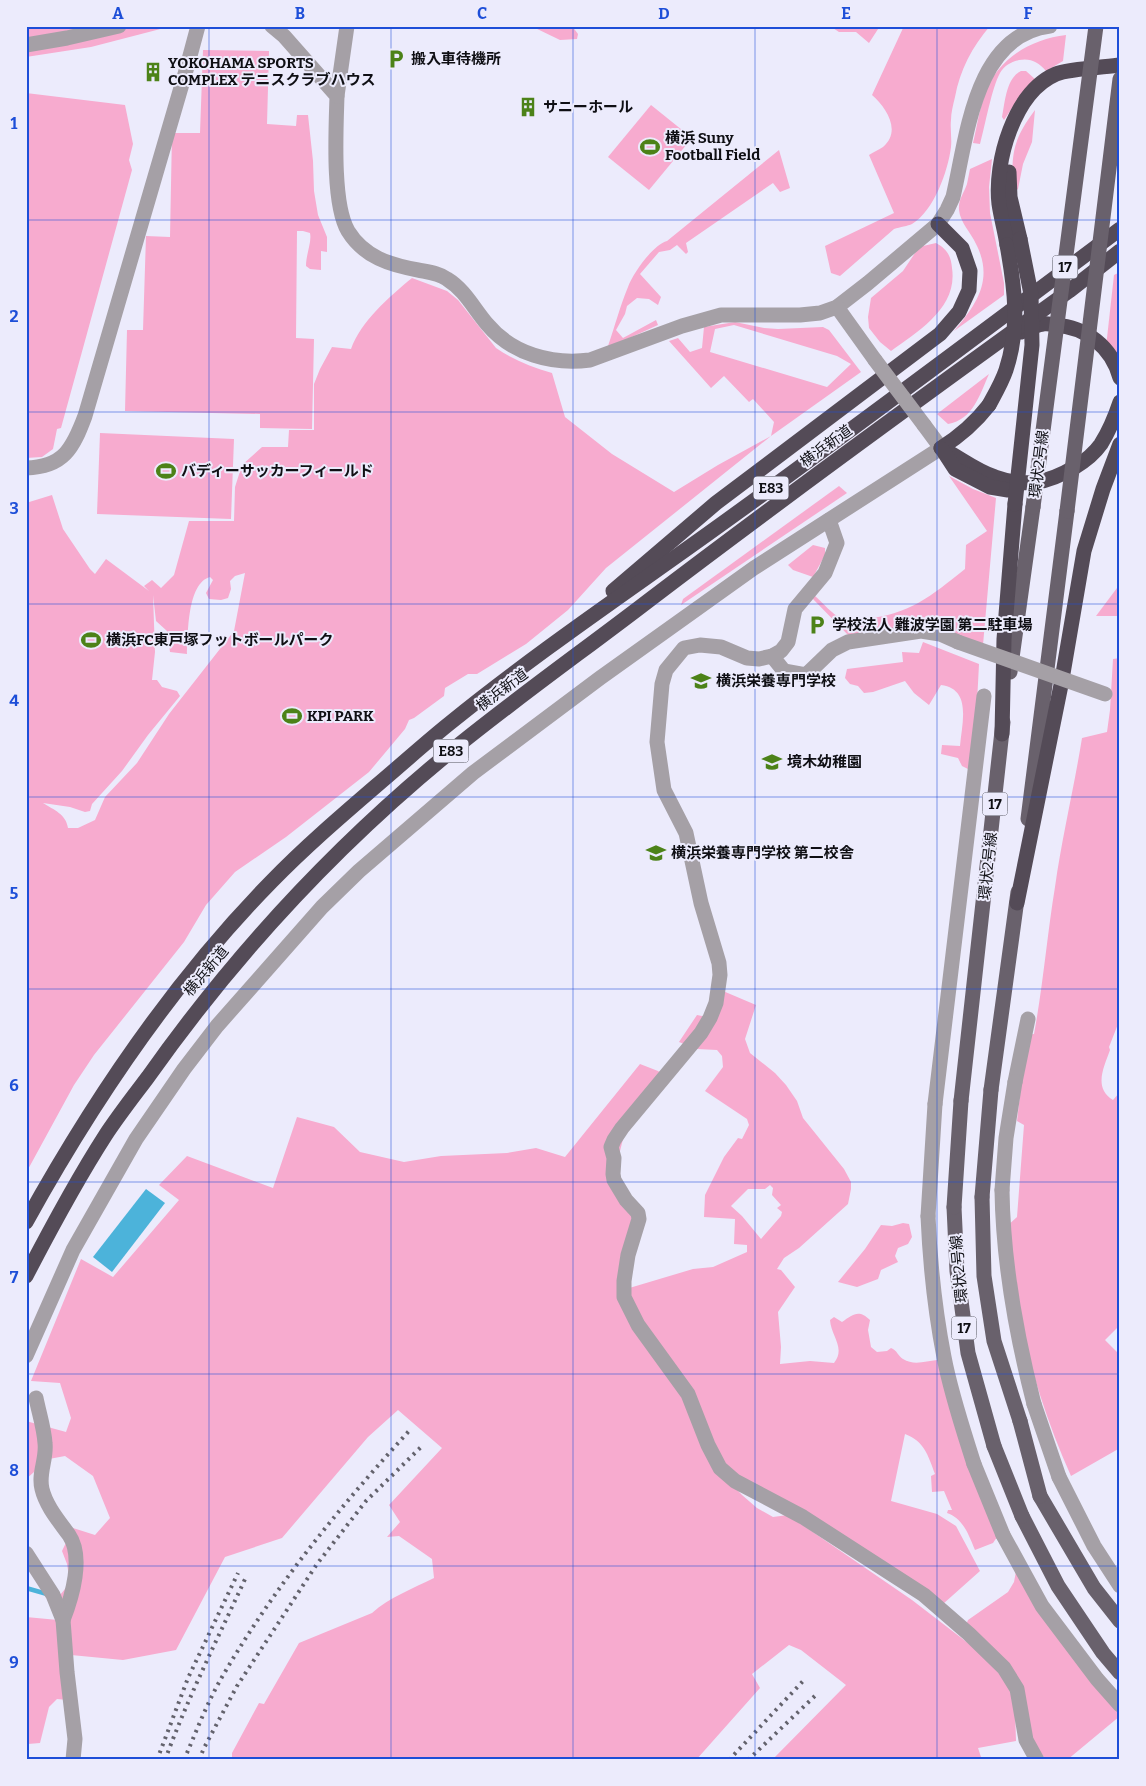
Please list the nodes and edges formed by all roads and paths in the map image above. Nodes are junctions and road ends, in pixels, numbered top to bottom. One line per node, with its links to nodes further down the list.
1 (119, 26): 7 (street)
2 (198, 26): 22 (street)
3 (272, 26): 10 (street)
4 (347, 26): 10 (street)
5 (1050, 26): 11 (street)
6 (1096, 26): 28 (main road, 環状2号線 / 17, bridge)
7 (26, 45)
8 (1120, 65): 13 (highway)
9 (1120, 79): 29 (main road, 環状2号線 / 17, bridge)
10 (337, 96): 15 (street)
11 (938, 224): 15 (street); 25 (highway)
12 (1120, 230): 25 (highway, 横浜新道 / E83)
13 (1013, 242): 21 (highway, bridge); 28 (highway, bridge)
14 (1120, 252): 16 (highway, 横浜新道 / E83)
15 (837, 307): 21 (street, bridge)
16 (995, 344): 17 (highway); 32 (highway, 横浜新道 / E83)
17 (1120, 378)
18 (1120, 402): 21 (highway)
19 (1120, 438): 21 (highway)
20 (1120, 444): 29 (highway)
21 (941, 448): 23 (street)
22 (26, 468)
23 (829, 520): 24 (street); 33 (street)
24 (772, 656): 26 (street, bridge); 42 (street)
25 (531, 660): 31 (highway, 横浜新道 / E83)
26 (1104, 694)
27 (984, 696): 40 (street, bridge)
28 (1002, 734): 39 (main road, 環状2号線 / 17, bridge)
29 (1017, 903): 38 (main road, 環状2号線 / 17, bridge)
30 (1028, 1019): 36 (street, bridge)
31 (26, 1222)
32 (26, 1276)
33 (26, 1356)
34 (36, 1398): 37 (street)
35 (26, 1553): 37 (street)
36 (1120, 1586)
37 (62, 1620): 41 (street)
38 (1120, 1621)
39 (1120, 1673)
40 (1120, 1705)
41 (73, 1760)
42 (1037, 1760)

